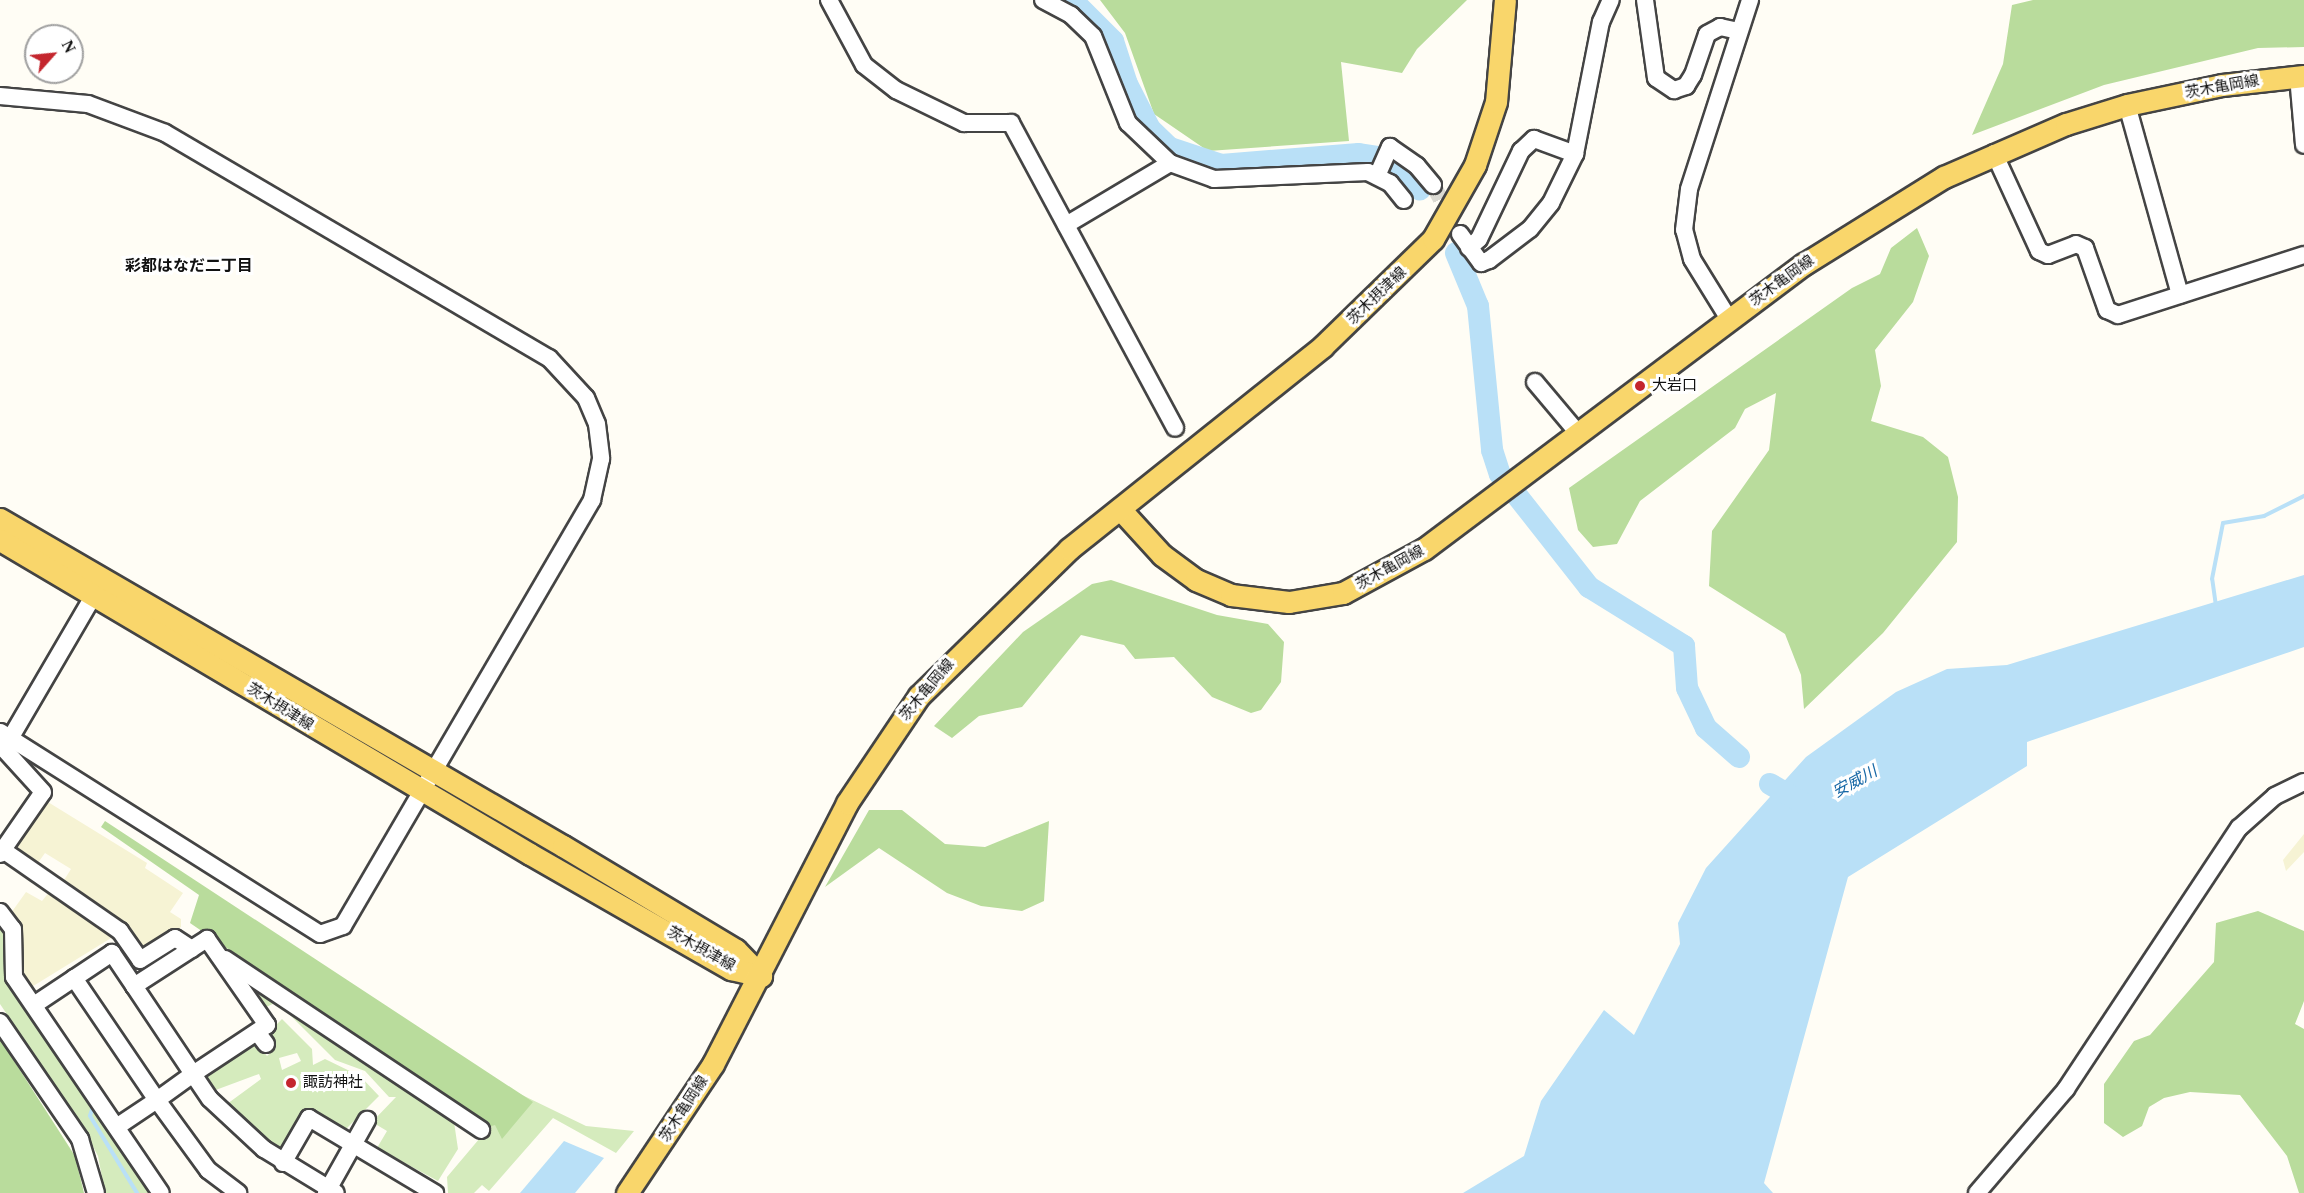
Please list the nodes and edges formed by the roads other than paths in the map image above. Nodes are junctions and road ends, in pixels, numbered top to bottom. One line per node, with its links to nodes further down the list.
1 (829, 0): 18 (street)
2 (1043, 0): 14 (street)
3 (1505, 0): 25 (main road, 茨木摂津線)
4 (1611, 0): 13 (street)
5 (1645, 0): 7 (street)
6 (1750, 0): 7 (street)
7 (1739, 31): 21 (street)
8 (2301, 76): 10 (main road, 茨木亀岡線); 11 (street)
9 (0, 96): 30 (street)
10 (2127, 105): 12 (main road, 茨木亀岡線); 20 (street)
11 (2304, 145)
12 (1994, 153): 20 (street); 21 (main road, 茨木亀岡線)
13 (1575, 154): 13 (street)
14 (1170, 164): 15 (street); 18 (street)
15 (1378, 174): 16 (street); 17 (street)
16 (1433, 185)
17 (1404, 200)
18 (1066, 225): 23 (street)
19 (2304, 255): 20 (street)
20 (2180, 296)
21 (1729, 319): 24 (main road, 茨木亀岡線)
22 (1535, 382): 24 (street)
23 (1175, 428)
24 (1578, 433): 25 (main road, 茨木亀岡線)
25 (1120, 509): 37 (main road, 茨木亀岡線)
26 (0, 519): 30 (main road, 茨木摂津線)
27 (0, 540): 28 (main road, 茨木摂津線)
28 (94, 595): 29 (street); 32 (main road, 茨木摂津線)
29 (6, 735): 32 (street); 33 (street)
30 (434, 769): 32 (street); 37 (main road, 茨木摂津線)
31 (2304, 782): 55 (street)
32 (421, 790): 37 (main road, 茨木摂津線)
33 (1, 851): 35 (street)
34 (0, 912): 40 (street)
35 (192, 949): 36 (street); 39 (street)
36 (219, 956): 42 (street); 45 (street)
37 (761, 976): 54 (main road, 茨木亀岡線)
38 (74, 978): 39 (street); 40 (street); 43 (street)
39 (134, 986): 42 (street)
40 (34, 1005): 46 (street)
41 (0, 1022): 50 (street)
42 (192, 1074): 43 (street); 48 (street)
43 (157, 1100): 46 (street); 52 (street)
44 (367, 1120): 47 (street)
45 (477, 1124)
46 (118, 1126): 51 (street)
47 (354, 1144): 48 (street); 49 (street); 53 (street)
48 (284, 1163): 49 (street)
49 (330, 1192)
50 (96, 1193)
51 (161, 1193)
52 (238, 1193)
53 (435, 1193)
54 (627, 1193)
55 (1977, 1193)

